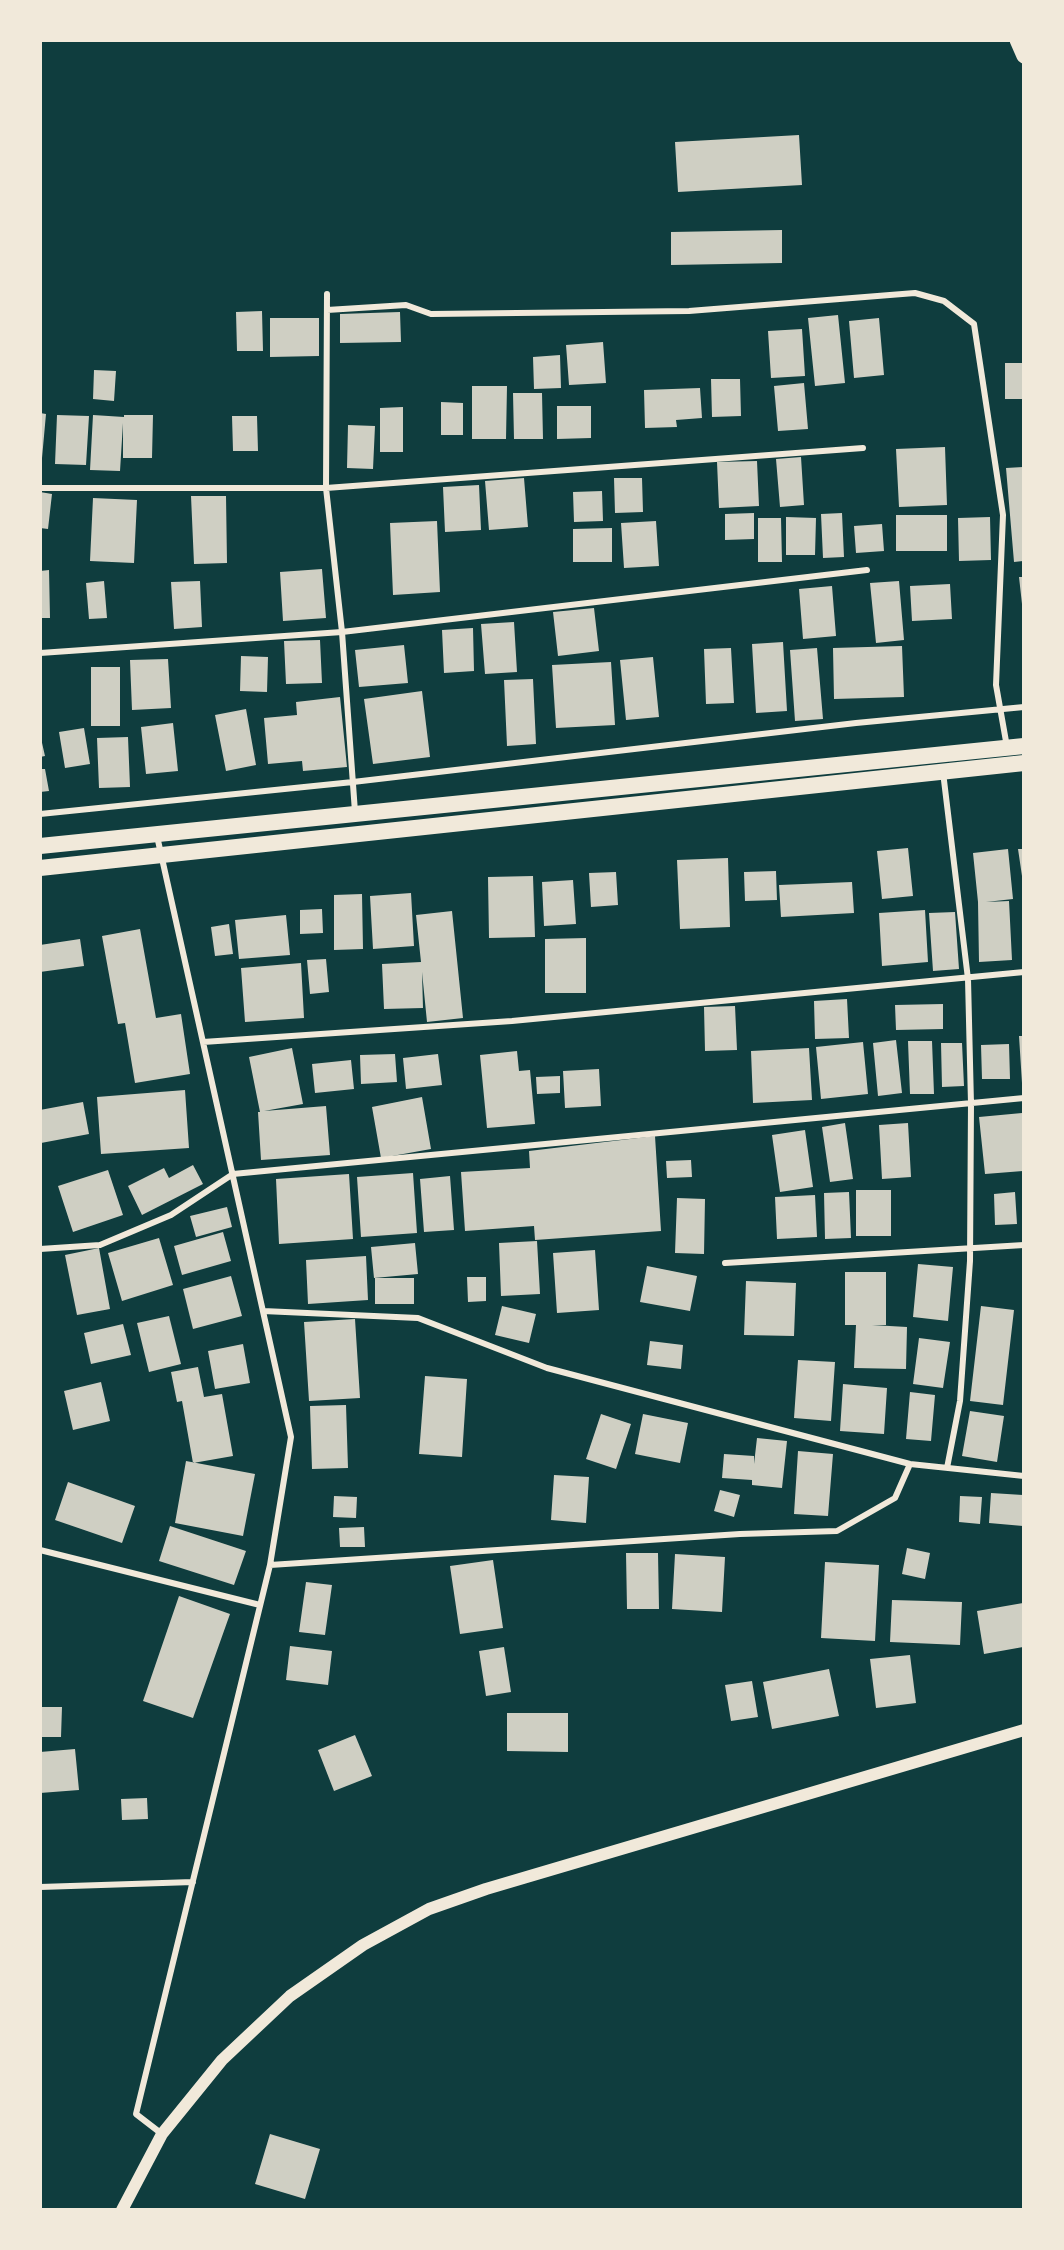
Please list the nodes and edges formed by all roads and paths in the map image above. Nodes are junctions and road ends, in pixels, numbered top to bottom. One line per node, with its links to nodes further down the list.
1 (1017, 40): 2 (main road)
2 (1023, 56)
3 (327, 294): 4 (street)
4 (327, 310): 7 (street); 12 (street)
5 (863, 448): 7 (street)
6 (40, 488): 7 (street)
7 (327, 488): 9 (street)
8 (867, 570): 9 (street)
9 (342, 632): 10 (street); 16 (street)
10 (40, 652)
11 (1023, 706): 12 (street)
12 (1000, 709): 13 (street); 16 (street)
13 (1015, 746): 17 (highway)
14 (1023, 763): 15 (highway)
15 (943, 772): 21 (highway); 24 (street)
16 (353, 782): 17 (street); 18 (street)
17 (355, 812): 19 (highway)
18 (40, 814)
19 (157, 835): 20 (highway); 21 (street)
20 (40, 846)
21 (161, 855): 22 (highway); 25 (street)
22 (40, 868)
23 (1023, 972): 24 (street)
24 (968, 979): 25 (street); 27 (street)
25 (203, 1042): 28 (street)
26 (1023, 1098): 27 (street)
27 (971, 1104): 28 (street); 30 (street)
28 (233, 1174): 31 (street); 33 (street)
29 (1023, 1245): 30 (street)
30 (970, 1247): 32 (street); 35 (street)
31 (40, 1249)
32 (725, 1263)
33 (263, 1311): 34 (street); 38 (street)
34 (910, 1464): 35 (street); 38 (street)
35 (947, 1468): 36 (street)
36 (1023, 1476)
37 (40, 1550): 39 (street)
38 (270, 1564): 39 (street)
39 (260, 1605): 41 (street)
40 (1023, 1730): 43 (main road)
41 (193, 1882): 42 (street); 43 (street)
42 (40, 1887)
43 (162, 2134): 44 (main road)
44 (122, 2210)

